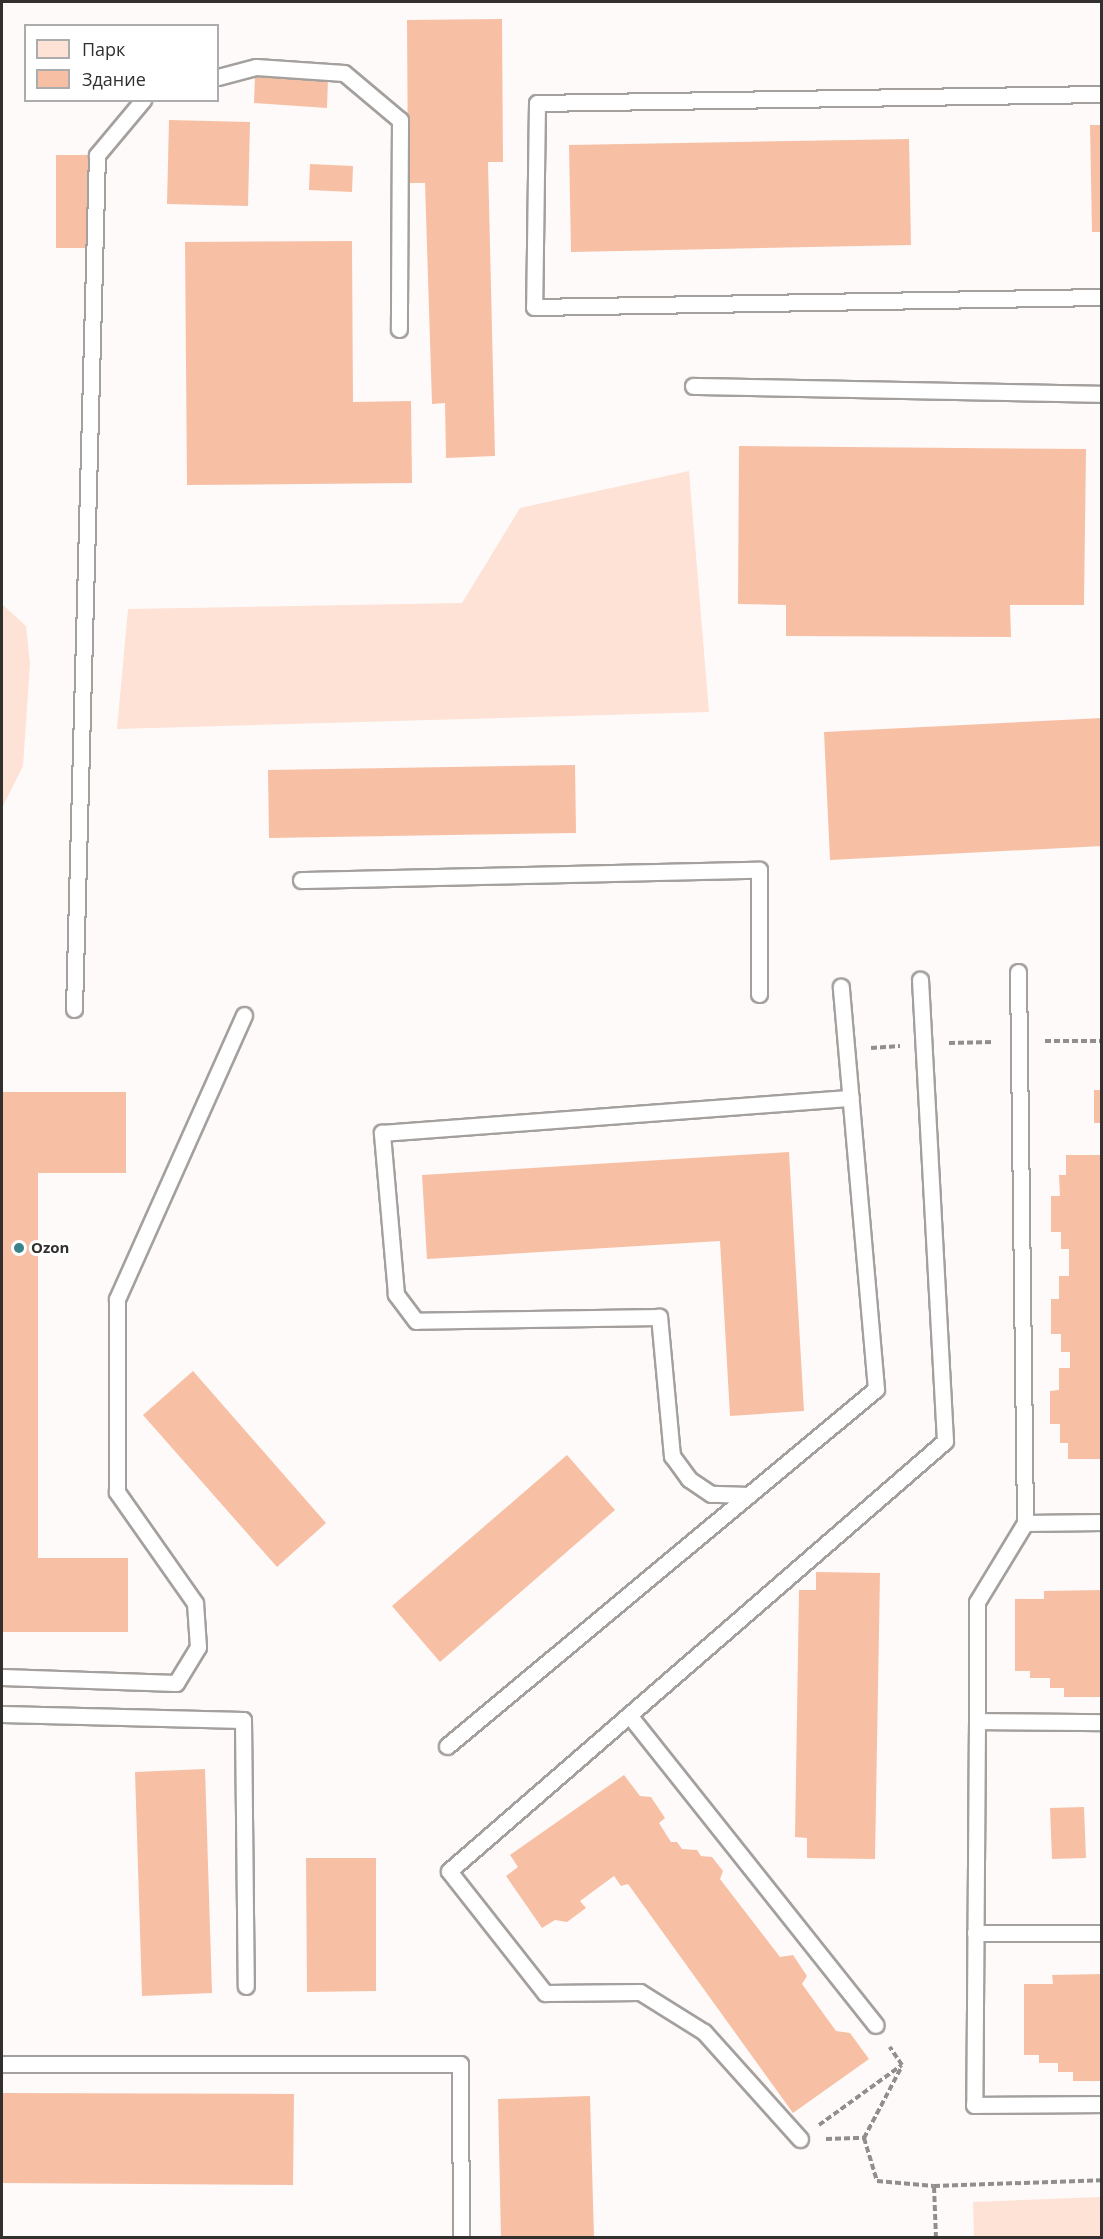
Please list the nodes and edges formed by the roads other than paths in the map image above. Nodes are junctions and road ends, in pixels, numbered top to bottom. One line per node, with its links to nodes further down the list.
1 (219, 77): 5 (lane)
2 (1101, 94): 4 (lane)
3 (141, 102): 13 (lane)
4 (1101, 297)
5 (399, 329)
6 (693, 386): 7 (lane)
7 (1101, 394)
8 (301, 880): 12 (lane)
9 (1018, 972): 18 (lane)
10 (920, 980): 21 (lane)
11 (841, 987): 15 (lane)
12 (759, 994)
13 (74, 1009)
14 (244, 1015): 19 (lane)
15 (851, 1098): 16 (lane); 16 (lane)
16 (749, 1495): 24 (lane)
17 (1101, 1522): 18 (lane)
18 (1025, 1523): 22 (lane)
19 (2, 1677)
20 (2, 1714): 27 (lane)
21 (629, 1715): 28 (lane); 31 (lane)
22 (977, 1721): 23 (lane); 25 (lane)
23 (1101, 1722)
24 (447, 1746)
25 (975, 1933): 26 (lane); 30 (lane)
26 (1101, 1933)
27 (246, 1986)
28 (876, 2025)
29 (2, 2064): 32 (lane)
30 (1101, 2104)
31 (800, 2139)
32 (460, 2238)

